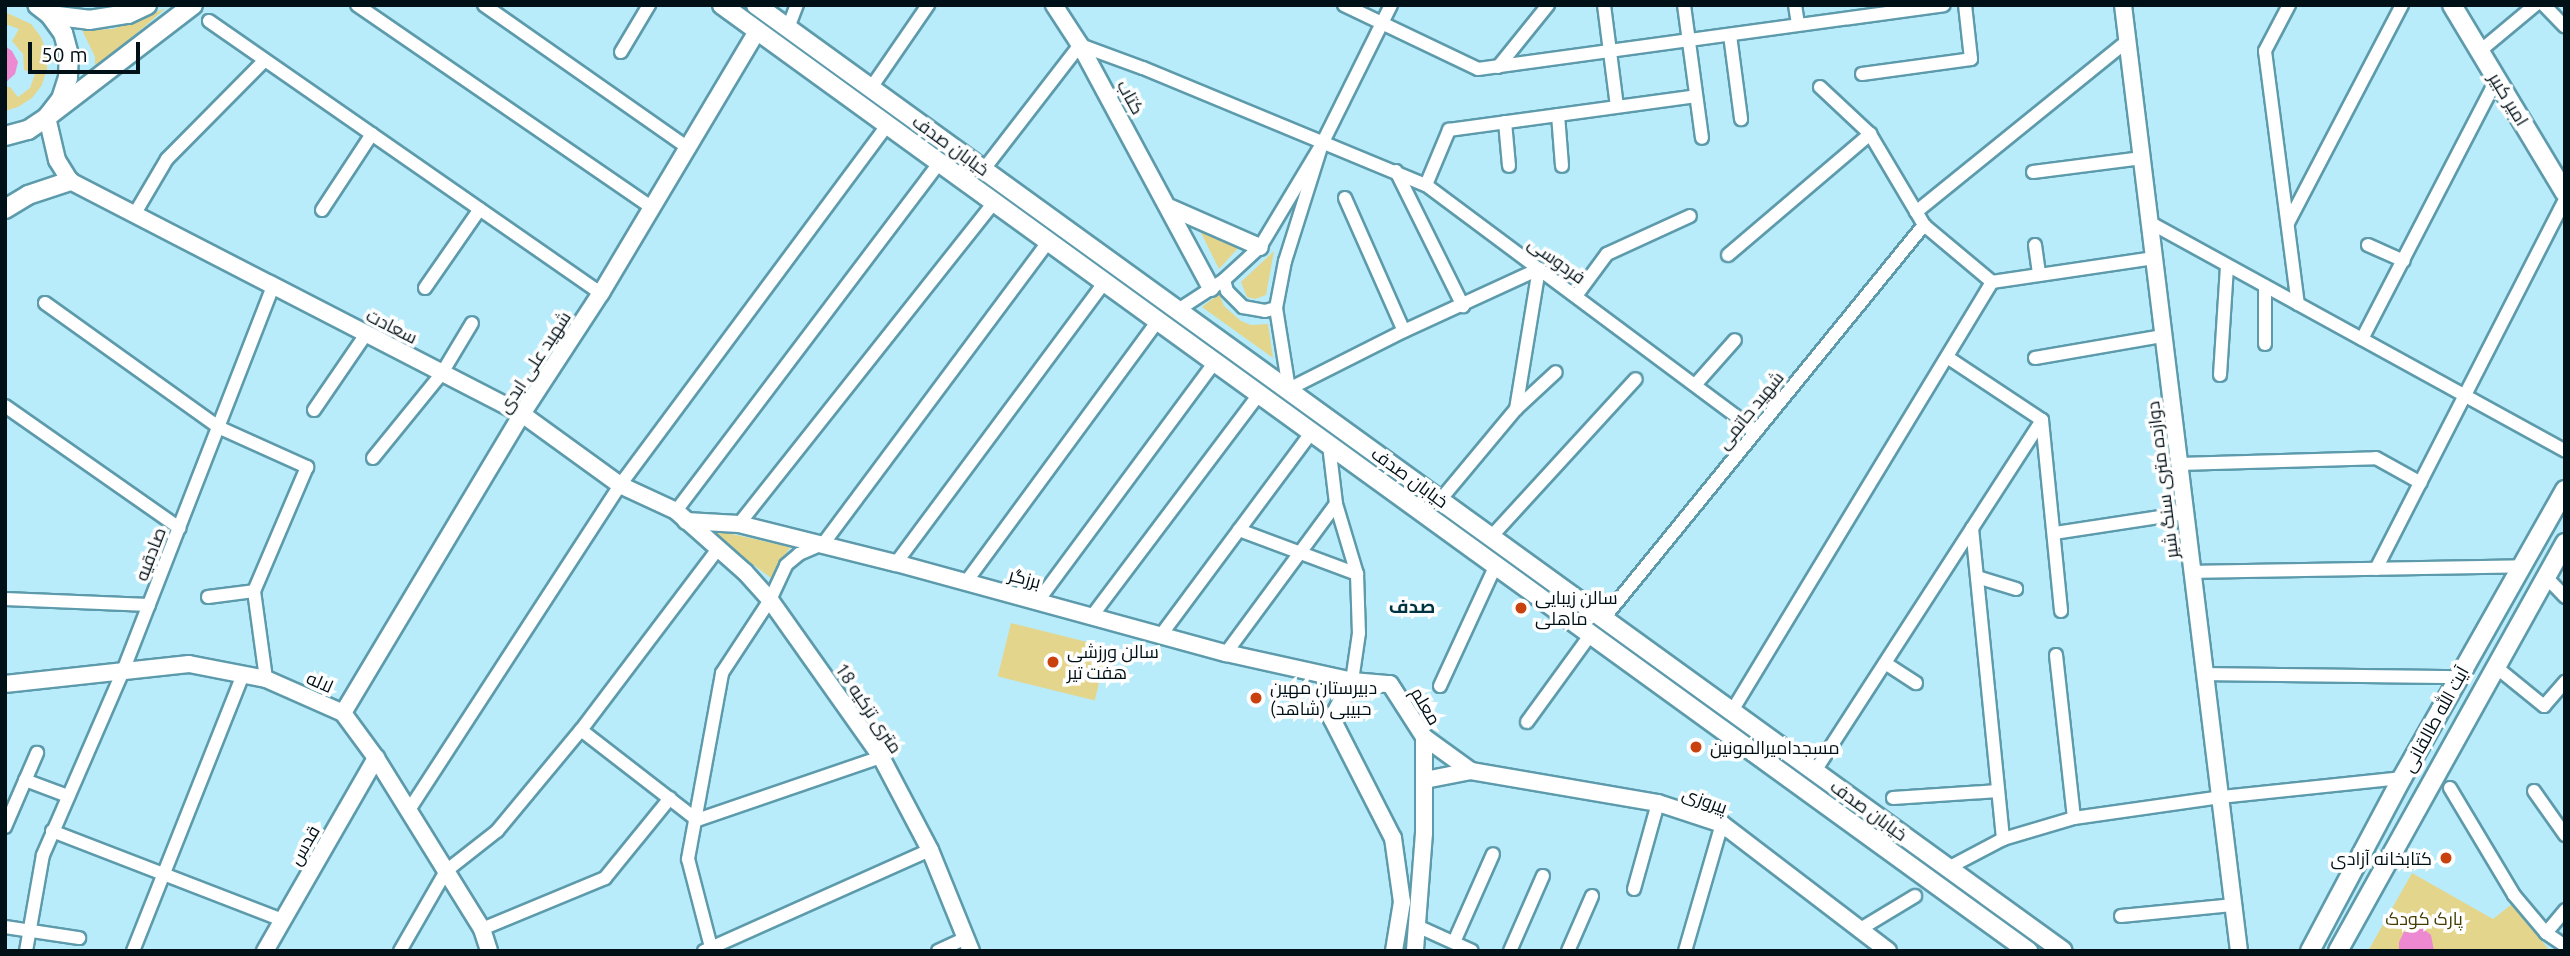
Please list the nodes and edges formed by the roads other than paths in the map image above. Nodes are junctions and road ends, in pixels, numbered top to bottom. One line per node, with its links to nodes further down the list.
1 (147, 5): 25 (main road)
2 (193, 5): 48 (main road)
3 (357, 5): 71 (street)
4 (484, 5): 57 (street)
5 (649, 5): 38 (street)
6 (722, 5): 31 (main road, خیابان صدف)
7 (756, 5): 30 (main road, خیابان صدف)
8 (797, 5): 30 (street)
9 (928, 5): 44 (street)
10 (1054, 5): 35 (street, کتاب)
11 (1344, 5): 27 (street)
12 (1391, 5): 27 (street)
13 (1548, 5): 40 (street)
14 (1604, 5): 36 (street)
15 (1684, 5): 33 (street)
16 (1795, 5): 28 (street)
17 (1944, 5): 28 (street)
18 (1965, 5): 41 (street)
19 (2123, 5): 34 (street, دوازده متری سنگ شیر)
20 (2289, 5): 80 (street)
21 (2402, 5): 80 (street)
22 (2452, 5): 37 (main road, امیر کبیر)
23 (2535, 5): 37 (street)
24 (2544, 5): 29 (street)
25 (44, 10): 48 (main road)
26 (209, 21): 39 (street)
27 (1383, 23): 40 (street); 56 (street)
28 (1798, 25): 32 (street)
29 (2565, 27)
30 (788, 28): 44 (main road, خیابان صدف)
31 (757, 31): 51 (main road, خیابان صدف); 57 (street, شهید علی ابدی)
32 (1730, 35): 33 (street); 49 (street)
33 (1689, 40): 36 (street); 45 (street)
34 (2127, 41): 58 (street, دوازده متری سنگ شیر); 76 (street)
35 (1080, 45): 56 (street, فردوسی); 62 (street); 72 (street, کتاب)
36 (1610, 51): 40 (street); 46 (street)
37 (2480, 51): 42 (main road, امیر کبیر)
38 (621, 52)
39 (265, 60): 52 (street); 77 (street)
40 (1498, 67)
41 (1862, 74)
42 (2497, 79): 67 (main road, امیر کبیر); 88 (street)
43 (1820, 87): 53 (street)
44 (871, 88): 62 (main road, خیابان صدف)
45 (1696, 96): 46 (street); 55 (street)
46 (1617, 106): 47 (street)
47 (1558, 115): 50 (street); 61 (street)
48 (47, 117): 54 (main road); 65 (street)
49 (1741, 119)
50 (1505, 122): 60 (street); 66 (street)
51 (887, 125): 59 (main road, خیابان صدف); 137 (street)
52 (372, 134): 74 (street); 75 (street)
53 (1870, 134): 76 (street); 86 (street)
54 (6, 137)
55 (1702, 138)
56 (1322, 144): 63 (street, فردوسی); 85 (street); 103 (street)
57 (688, 148): 71 (street, شهید علی ابدی)
58 (2142, 158): 64 (street); 79 (street, دوازده متری سنگ شیر)
59 (939, 163): 70 (main road, خیابان صدف); 143 (street)
60 (1509, 166)
61 (1562, 166)
62 (984, 169): 104 (main road, خیابان صدف)
63 (1396, 171): 66 (street, فردوسی); 102 (street)
64 (2034, 172)
65 (70, 181): 73 (main road); 77 (street, سعادت)
66 (1426, 185): 90 (street, فردوسی)
67 (2565, 193)
68 (1345, 198): 107 (street)
69 (2565, 200): 123 (street)
70 (994, 202): 82 (main road, خیابان صدف); 144 (street)
71 (652, 208): 98 (street, شهید علی ابدی)
72 (1171, 208): 85 (street); 94 (street, کتاب)
73 (5, 209)
74 (480, 209): 97 (street); 98 (street)
75 (322, 210)
76 (1916, 212): 81 (street)
77 (134, 215): 95 (street, سعادت)
78 (1690, 216): 99 (street)
79 (2149, 222): 87 (street, دوازده متری سنگ شیر); 89 (street)
80 (2287, 223): 101 (street)
81 (1924, 225): 93 (street); 130 (street, شهید حاتمی)
82 (1048, 242): 92 (main road, خیابان صدف); 151 (street)
83 (2035, 245): 91 (street)
84 (2368, 245): 88 (street)
85 (1260, 247): 94 (street)
86 (1728, 255)
87 (2154, 258): 91 (street); 109 (street, دوازده متری سنگ شیر)
88 (2404, 261): 110 (street)
89 (2227, 265): 96 (street); 118 (street)
90 (1539, 269): 99 (street, فردوسی); 102 (street); 125 (street)
91 (2039, 275): 93 (street)
92 (1105, 282): 105 (main road, خیابان صدف); 154 (street)
93 (1992, 282): 113 (street)
94 (1217, 284): 103 (street); 104 (street)
95 (273, 286): 108 (street, سعادت); 129 (street, صادقیه)
96 (2265, 286): 101 (street); 112 (street)
97 (425, 288)
98 (601, 293): 127 (street, شهید علی ابدی)
99 (1576, 296): 120 (street, فردوسی)
100 (45, 303): 129 (street)
101 (2298, 304): 110 (street)
102 (1463, 306): 107 (street)
103 (1276, 309): 121 (street)
104 (1178, 310): 121 (main road, خیابان صدف)
105 (1158, 321): 115 (main road, خیابان صدف); 162 (street)
106 (472, 323): 116 (street)
107 (1404, 331): 121 (street)
108 (366, 334): 116 (street, سعادت); 126 (street)
109 (2164, 336): 114 (street); 135 (street, دوازده متری سنگ شیر)
110 (2362, 339): 123 (street)
111 (1735, 340): 120 (street)
112 (2264, 344)
113 (1947, 357): 128 (street); 190 (street)
114 (2035, 358)
115 (1215, 362): 122 (main road, خیابان صدف); 169 (street)
116 (442, 373): 127 (street, سعادت); 134 (street)
117 (1556, 373): 125 (street)
118 (2220, 375)
119 (1636, 379): 149 (street)
120 (1695, 385): 130 (street, فردوسی)
121 (1289, 389): 139 (main road, خیابان صدف)
122 (1259, 394): 131 (main road, خیابان صدف); 172 (street)
123 (2466, 397): 133 (street); 136 (street)
124 (5, 407): 145 (street)
125 (1516, 409): 139 (street)
126 (314, 410)
127 (522, 414): 137 (street, سعادت); 191 (street, شهید علی ابدی)
128 (2042, 420): 146 (street); 148 (street)
129 (218, 427): 145 (street, صادقیه); 164 (street)
130 (1756, 431): 173 (street, شهید حاتمی)
131 (1312, 432): 132 (main road, خیابان صدف); 147 (street)
132 (1329, 445): 140 (street); 155 (main road, خیابان صدف)
133 (2565, 452)
134 (373, 458)
135 (2179, 464): 136 (street); 142 (street, دوازده متری سنگ شیر)
136 (2421, 483): 157 (street)
137 (620, 485): 143 (street, سعادت); 211 (street)
138 (2565, 490): 141 (main road, آیت الله طالقانی)
139 (1441, 499): 149 (main road, خیابان صدف)
140 (1336, 504): 153 (street); 159 (street)
141 (2560, 510): 156 (main road, آیت الله طالقانی)
142 (2185, 513): 148 (street); 158 (street, دوازده متری سنگ شیر)
143 (681, 516): 144 (street, برزگر); 152 (street, 18 متری تزکیه)
144 (739, 524): 151 (street, برزگر)
145 (179, 528): 170 (street, صادقیه)
146 (1972, 528): 160 (street); 178 (street)
147 (1239, 530): 153 (street); 175 (street)
148 (2055, 533): 171 (street)
149 (1492, 537): 173 (main road, خیابان صدف)
150 (2565, 542): 161 (main road, آیت الله طالقانی)
151 (823, 544): 154 (street, برزگر); 168 (street)
152 (718, 549): 168 (street, 18 متری تزکیه); 193 (street)
153 (1301, 551): 159 (street); 176 (street)
154 (897, 563): 162 (street, برزگر)
155 (1496, 565): 174 (main road, خیابان صدف); 189 (street)
156 (2520, 566): 157 (street); 183 (main road, آیت الله طالقانی)
157 (2376, 569): 158 (street)
158 (2192, 572): 181 (street, دوازده متری سنگ شیر)
159 (1357, 574): 185 (street)
160 (1977, 577): 163 (street); 204 (street)
161 (2546, 577): 166 (street); 179 (main road, آیت الله طالقانی)
162 (966, 582): 169 (street, برزگر)
163 (2016, 589)
164 (254, 591): 165 (street); 184 (street)
165 (208, 597)
166 (2565, 597)
167 (5, 598): 170 (street)
168 (770, 600): 196 (street, 18 متری تزکیه); 213 (street)
169 (1038, 601): 172 (street, برزگر)
170 (149, 605): 180 (street, صادقیه)
171 (2061, 611)
172 (1092, 616): 175 (street, برزگر)
173 (1604, 618): 190 (main road, خیابان صدف)
174 (1591, 634): 192 (street); 256 (main road, خیابان صدف)
175 (1161, 635): 176 (street, برزگر)
176 (1226, 653): 185 (street, برزگر)
177 (2056, 655): 212 (street)
178 (1885, 663): 187 (street); 199 (street)
179 (2496, 667): 186 (street); 260 (main road, آیت الله طالقانی)
180 (123, 671): 182 (street, لاله); 188 (street, لاله); 206 (street, صادقیه)
181 (2205, 674): 183 (street); 207 (street, دوازده متری سنگ شیر)
182 (243, 675): 184 (street, لاله); 223 (street)
183 (2458, 677): 200 (main road, آیت الله طالقانی)
184 (266, 679): 191 (street, لاله)
185 (1352, 681): 194 (street, معلم); 249 (street)
186 (2565, 682)
187 (1916, 683)
188 (5, 684)
189 (1440, 686)
190 (1732, 711): 199 (main road, خیابان صدف)
191 (343, 713): 197 (street, لاله)
192 (1527, 722)
193 (581, 730): 209 (street); 222 (street)
194 (1424, 737): 198 (street); 202 (street, معلم)
195 (37, 753): 201 (street)
196 (881, 757): 213 (street); 219 (street, 18 متری تزکیه)
197 (376, 758): 211 (street, لاله); 231 (street, قدس)
198 (1471, 771): 202 (street); 210 (street, پیروزی)
199 (1815, 771): 221 (main road, خیابان صدف)
200 (2402, 778): 207 (street); 259 (main road, آیت الله طالقانی)
201 (25, 780): 206 (street); 215 (street)
202 (1426, 780): 232 (street, معلم)
203 (2450, 789): 237 (street)
204 (1998, 791): 208 (street); 218 (street)
205 (2535, 791): 217 (street)
206 (68, 796): 216 (street, صادقیه)
207 (2221, 797): 212 (street); 228 (street, دوازده متری سنگ شیر)
208 (1893, 798)
209 (670, 799): 213 (street); 235 (street)
210 (1658, 803): 214 (street, پیروزی); 225 (street)
211 (409, 810): 222 (street, لاله)
212 (2074, 818): 218 (street)
213 (697, 820): 242 (street)
214 (1722, 824): 234 (street, پیروزی); 254 (street)
215 (5, 827)
216 (52, 831): 223 (street); 236 (street, صادقیه)
217 (2565, 835)
218 (2003, 839): 221 (street)
219 (930, 849): 240 (street, 18 متری تزکیه); 242 (street)
220 (1493, 854): 239 (street)
221 (1948, 868): 257 (main road, خیابان صدف)
222 (446, 871): 235 (street, لاله); 246 (street)
223 (164, 874): 231 (street); 244 (street)
224 (1543, 876): 252 (street)
225 (1634, 888)
226 (1915, 896): 234 (street)
227 (1592, 897): 253 (street)
228 (2234, 905): 230 (street); 258 (street, دوازده متری سنگ شیر)
229 (2565, 910): 237 (street)
230 (2120, 916)
231 (283, 919): 245 (street, قدس)
232 (1417, 926): 239 (street); 250 (street, معلم)
233 (5, 927): 236 (street)
234 (1861, 928): 255 (street, پیروزی)
235 (482, 929): 247 (street, لاله)
236 (30, 931): 238 (street); 243 (street, صادقیه)
237 (2546, 933): 241 (street)
238 (79, 938)
239 (1454, 943): 251 (street)
240 (968, 945): 248 (street)
241 (2565, 946)
242 (709, 950)
243 (26, 951)
244 (133, 951)
245 (265, 951)
246 (400, 951)
247 (489, 951)
248 (938, 951)
249 (1394, 951)
250 (1415, 951)
251 (1472, 951)
252 (1510, 951)
253 (1568, 951)
254 (1685, 951)
255 (1888, 951)
256 (2028, 951)
257 (2063, 951)
258 (2239, 951)
259 (2310, 951)
260 (2337, 951)

